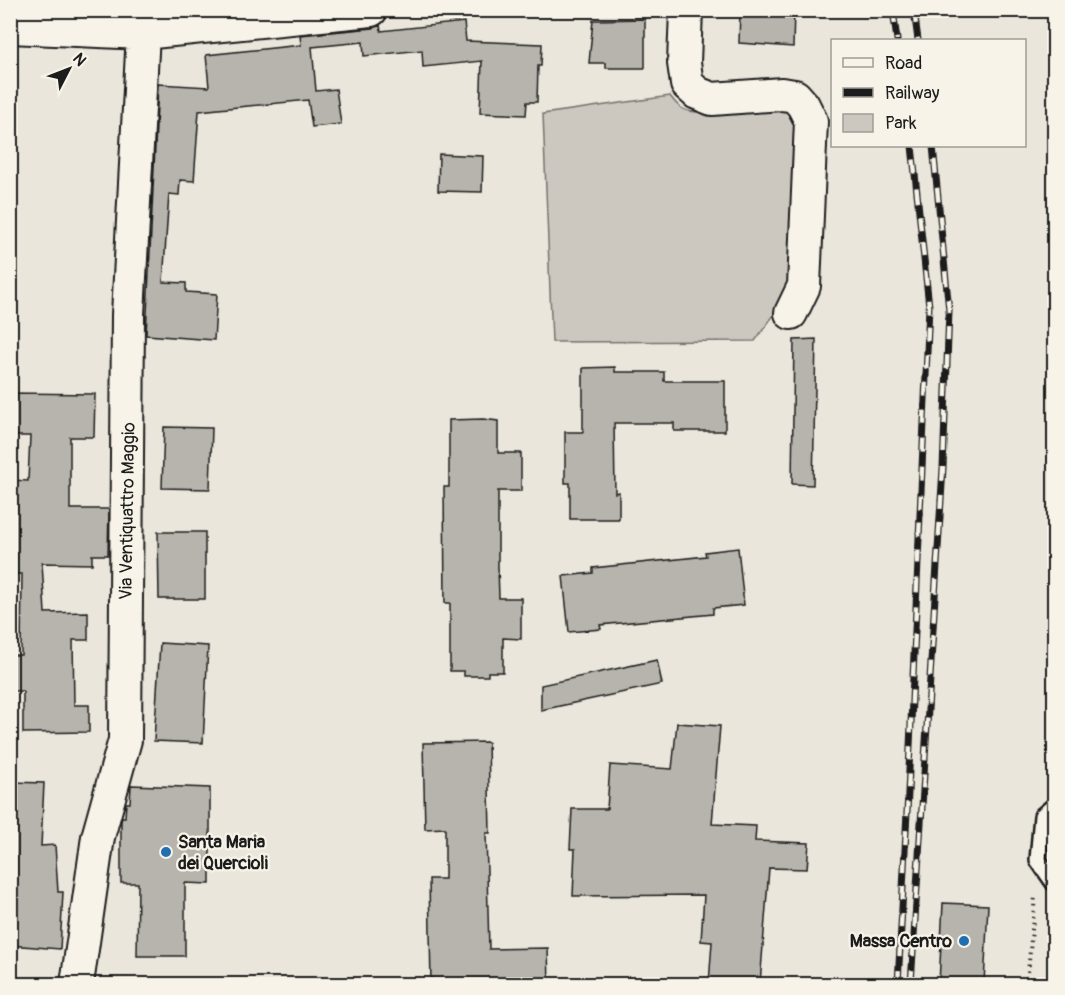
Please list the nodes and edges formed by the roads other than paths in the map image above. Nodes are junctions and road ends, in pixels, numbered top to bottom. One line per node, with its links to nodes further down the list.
1 (371, 10): 4 (street)
2 (686, 10): 5 (street)
3 (10, 27): 4 (street)
4 (143, 33): 8 (street, Via Ventiquattro Maggio)
5 (791, 313)
6 (1054, 806): 7 (lane)
7 (1054, 883)
8 (77, 984)

